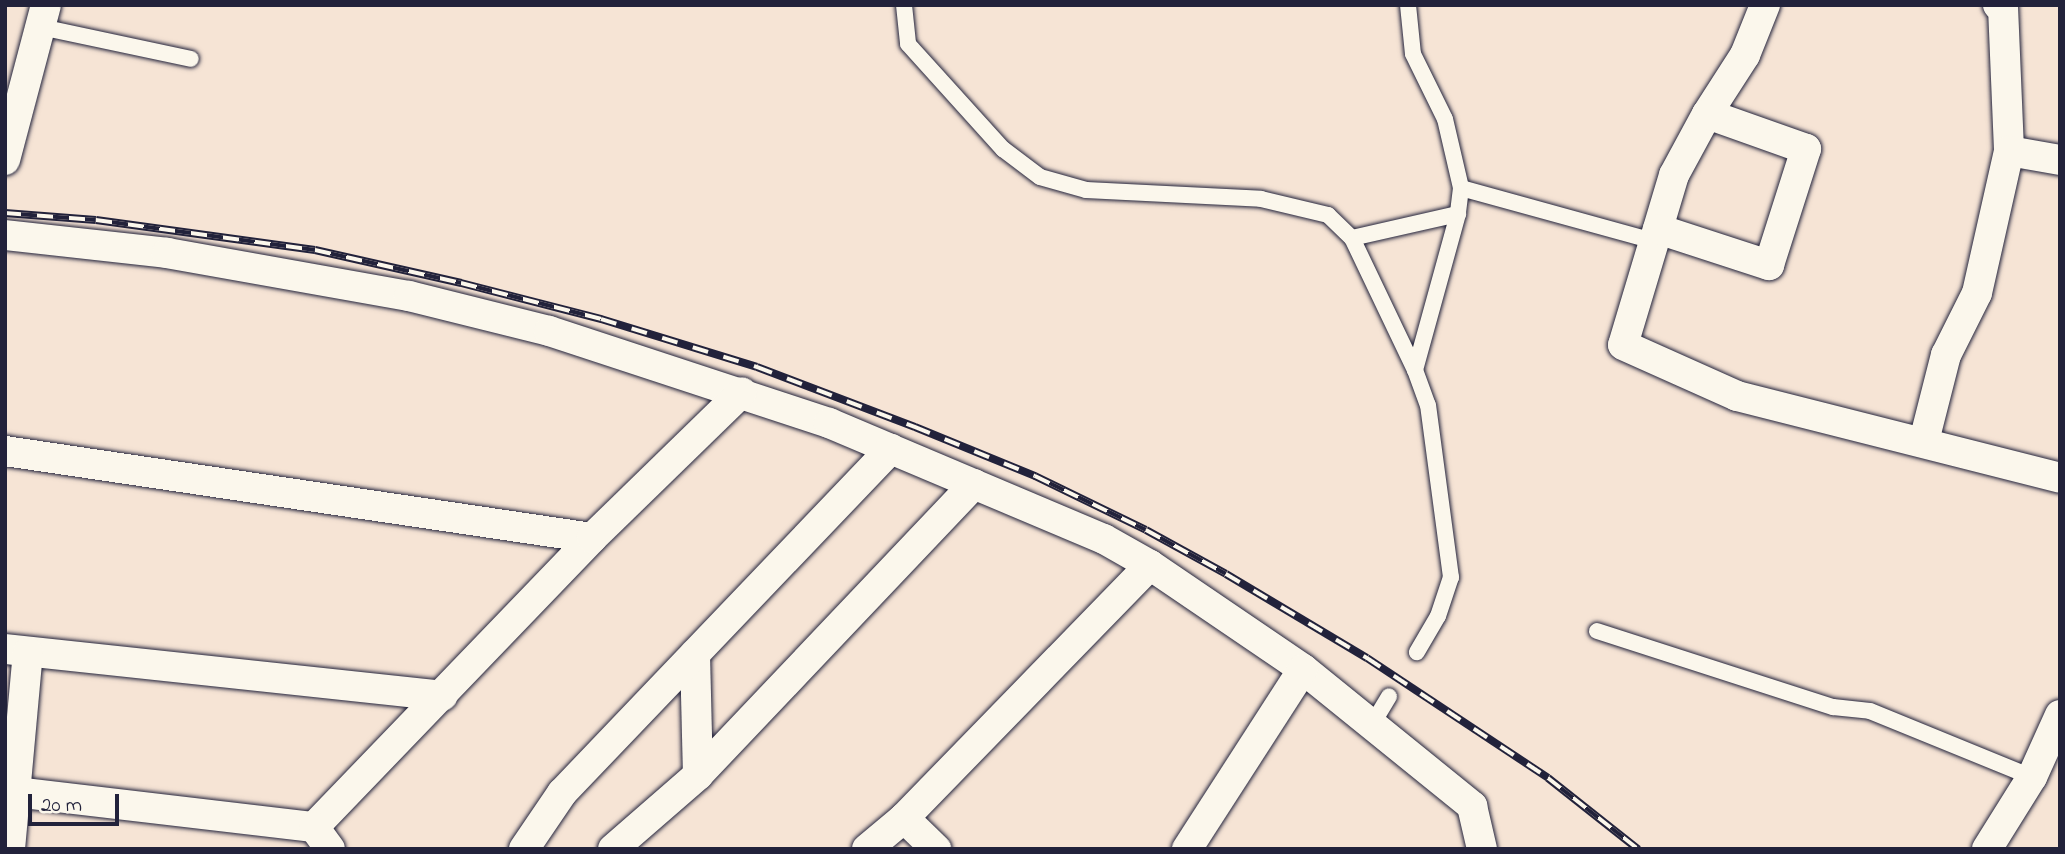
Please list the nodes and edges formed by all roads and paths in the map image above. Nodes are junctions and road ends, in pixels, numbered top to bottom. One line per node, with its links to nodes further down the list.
1 (904, 5): 15 (lane)
2 (1408, 5): 11 (lane)
3 (1765, 5): 7 (street)
4 (1998, 5): 8 (street)
5 (43, 16): 6 (lane); 9 (street)
6 (191, 59)
7 (1707, 114): 14 (street); 14 (street)
8 (2009, 151): 10 (street); 18 (street)
9 (5, 160)
10 (2060, 160)
11 (1461, 188): 12 (lane); 14 (lane)
12 (1458, 214): 15 (lane); 16 (lane)
13 (5, 235): 17 (street)
14 (1656, 235): 18 (street)
15 (1352, 238): 16 (lane)
16 (1415, 370): 27 (lane)
17 (742, 392): 19 (street); 23 (street)
18 (1924, 441): 21 (street)
19 (891, 449): 22 (street); 28 (street)
20 (5, 451): 23 (street)
21 (2060, 478)
22 (974, 484): 24 (street); 34 (street)
23 (592, 538): 30 (street)
24 (1150, 565): 29 (street); 37 (street)
25 (1597, 631): 35 (lane)
26 (17, 651): 30 (street); 36 (street)
27 (1417, 652)
28 (695, 654): 34 (street); 40 (street)
29 (1303, 669): 33 (street); 44 (street)
30 (442, 696): 38 (street)
31 (1389, 696): 33 (lane)
32 (2060, 715): 35 (street)
33 (1373, 723): 45 (street)
34 (698, 775): 41 (street)
35 (2032, 777): 46 (street)
36 (15, 792): 38 (street); 39 (street)
37 (904, 818): 42 (street); 43 (street)
38 (322, 838)
39 (10, 849)
40 (524, 849)
41 (613, 849)
42 (867, 849)
43 (936, 849)
44 (1187, 849)
45 (1482, 849)
46 (1987, 849)

